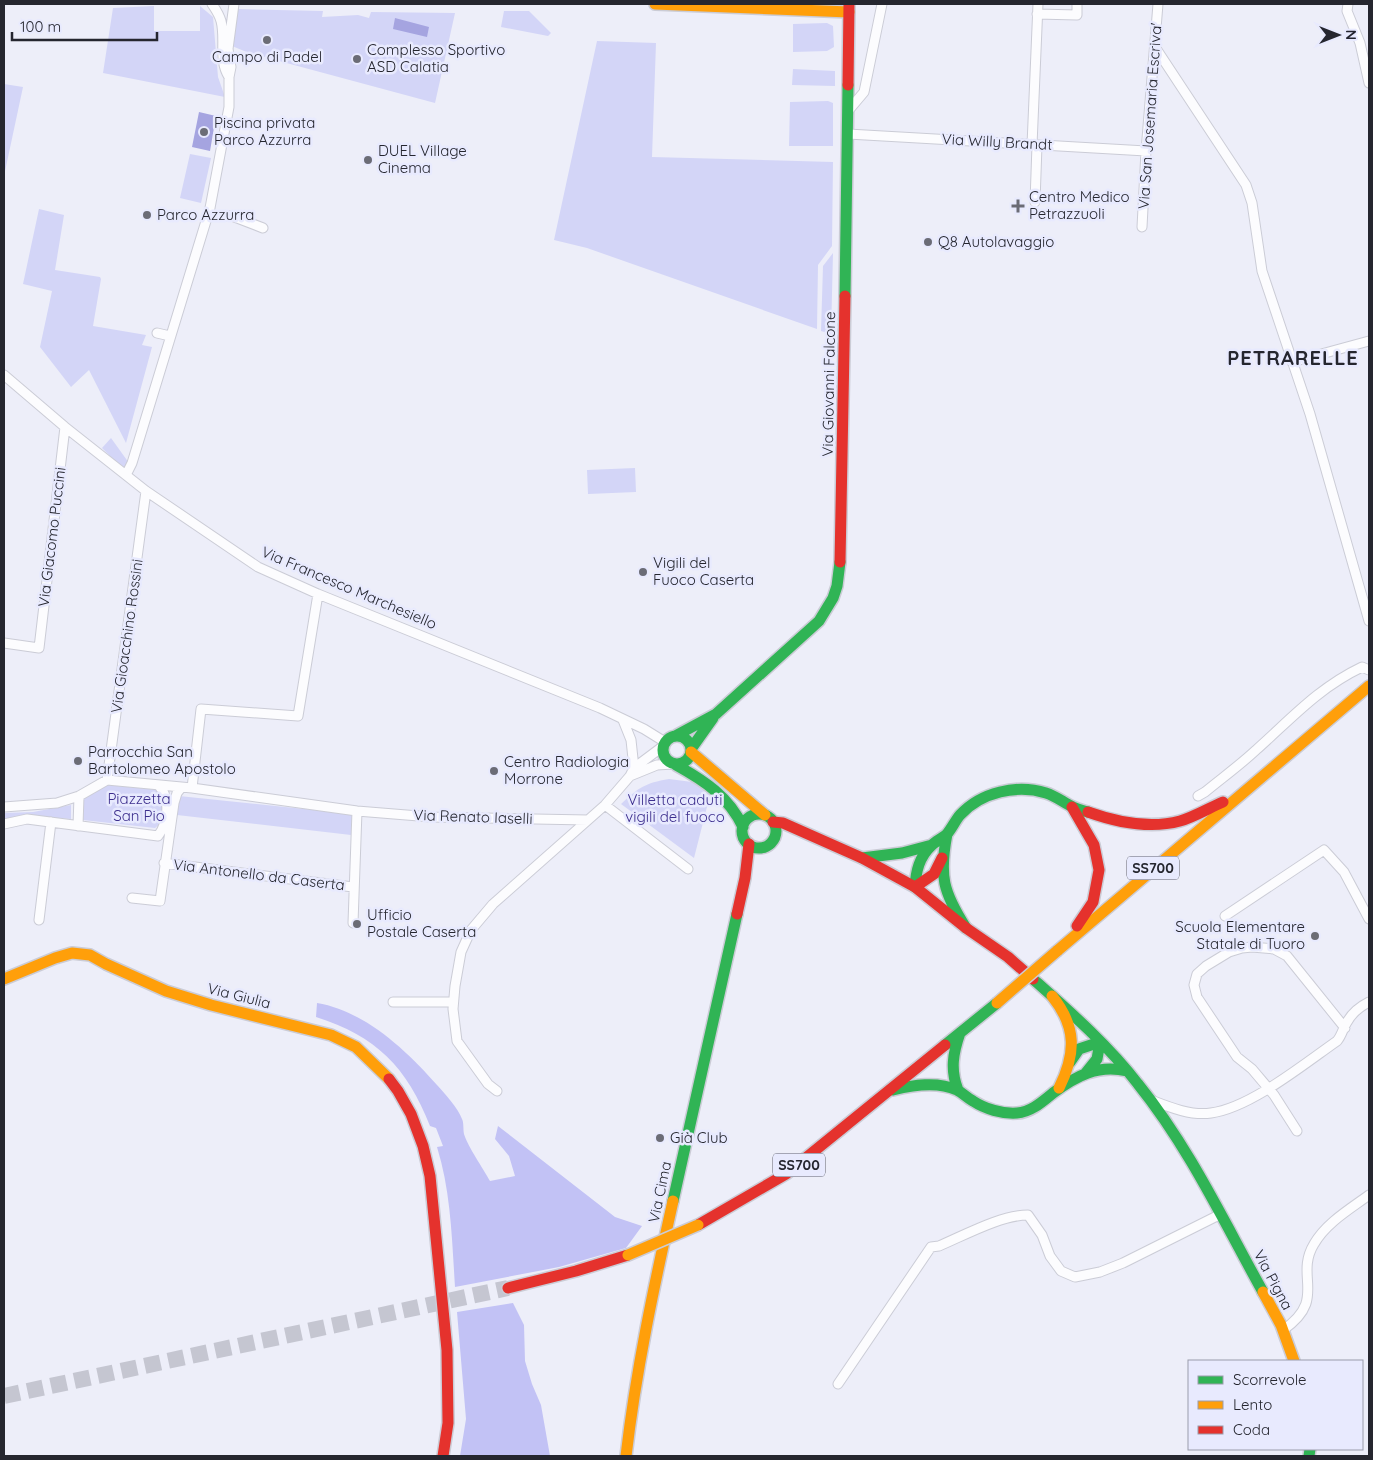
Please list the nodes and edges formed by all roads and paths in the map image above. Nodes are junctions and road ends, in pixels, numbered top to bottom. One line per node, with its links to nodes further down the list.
1 (212, 4): 12 (street)
2 (234, 4): 12 (street)
3 (655, 4): 9 (main road)
4 (882, 4): 14 (street)
5 (1038, 4): 10 (street)
6 (1077, 4): 10 (street)
7 (1158, 4): 11 (street, Via San Josemaria Escriva')
8 (1348, 4): 13 (street)
9 (849, 8): 14 (main road, Via Giovanni Falcone)
10 (1037, 14): 16 (street)
11 (1156, 47): 17 (street, Via San Josemaria Escriva'); 25 (street)
12 (229, 77): 19 (street)
13 (1369, 83)
14 (848, 111): 15 (main road, Via Giovanni Falcone)
15 (848, 134): 16 (street, Via Willy Brandt); 35 (main road, Via Giovanni Falcone)
16 (1035, 145): 17 (street, Via Willy Brandt); 18 (street)
17 (1146, 151): 20 (street, Via San Josemaria Escriva')
18 (1035, 202)
19 (207, 214): 21 (street); 23 (street)
20 (1142, 227)
21 (264, 228)
22 (157, 333): 23 (street)
23 (170, 336): 28 (street)
24 (1369, 341): 25 (street)
25 (1292, 362): 31 (street)
26 (4, 376): 27 (street, Via Francesco Marchesiello)
27 (65, 427): 28 (street, Via Francesco Marchesiello); 32 (street, Via Giacomo Puccini)
28 (126, 475): 29 (street, Via Francesco Marchesiello)
29 (146, 491): 30 (street, Via Francesco Marchesiello); 42 (street, Via Gioacchino Rossini)
30 (318, 594): 36 (street, Via Francesco Marchesiello); 45 (street)
31 (1369, 621)
32 (4, 643)
33 (1369, 670): 47 (street)
34 (1369, 686): 48 (main road, SS700)
35 (716, 714): 37 (main road, Via Giovanni Falcone); 39 (main road, Via Giovanni Falcone)
36 (622, 720): 38 (street, Via Francesco Marchesiello); 41 (street)
37 (677, 735): 38 (main road); 39 (main road)
38 (663, 744): 40 (main road); 41 (street)
39 (691, 750): 40 (main road); 53 (main road)
40 (674, 764): 41 (street); 58 (main road)
41 (632, 772): 49 (street)
42 (107, 780): 43 (street, Via Renato Iaselli); 46 (street)
43 (159, 786): 44 (street, Via Renato Iaselli); 61 (street)
44 (181, 788): 45 (street, Via Renato Iaselli); 64 (street)
45 (192, 788): 52 (street, Via Renato Iaselli)
46 (80, 796): 50 (street); 57 (street)
47 (1198, 796)
48 (1239, 796): 51 (main road, SS700); 79 (main road, SS700)
49 (605, 805): 54 (street); 69 (street)
50 (4, 807)
51 (1072, 807): 60 (main road, SS700); 79 (main road, SS700)
52 (357, 811): 54 (street, Via Renato Iaselli); 71 (street)
53 (769, 818): 58 (main road); 59 (main road); 62 (main road)
54 (588, 820): 83 (street)
55 (51, 822): 56 (street); 57 (street); 76 (street)
56 (4, 824)
57 (78, 826): 61 (street)
58 (743, 827): 63 (main road)
59 (805, 833): 62 (main road); 66 (main road)
60 (948, 834): 65 (main road, SS700); 67 (main road, SS700)
61 (158, 836): 64 (street)
62 (770, 843): 63 (main road); 70 (main road, Via Cima)
63 (749, 844): 70 (main road, Via Cima)
64 (167, 845): 68 (street)
65 (932, 845): 66 (main road, SS700); 72 (main road, SS700)
66 (862, 858): 72 (main road)
67 (942, 858): 72 (main road, SS700); 78 (main road, SS700)
68 (164, 863): 71 (street, Via Antonello da Caserta); 73 (street)
69 (688, 869)
70 (745, 878): 105 (main road, Via Cima)
71 (353, 887): 77 (street)
72 (915, 887): 78 (main road)
73 (132, 898)
74 (1225, 916): 75 (street)
75 (1369, 919)
76 (39, 920)
77 (352, 923)
78 (966, 928): 81 (main road)
79 (1068, 940): 86 (main road, SS700, bridge)
80 (4, 979): 104 (main road, Via Giulia)
81 (1052, 996): 87 (main road); 88 (main road, SS700)
82 (393, 1002): 83 (street)
83 (453, 1002): 94 (street)
84 (1369, 1002): 85 (street)
85 (1345, 1028): 92 (street); 92 (street)
86 (960, 1033): 93 (main road); 95 (main road, SS700)
87 (1100, 1042): 88 (main road, SS700); 89 (main road); 90 (main road, SS700)
88 (1070, 1062): 91 (main road, SS700)
89 (1127, 1071): 90 (main road, SS700); 96 (main road)
90 (1085, 1074): 91 (main road, SS700)
91 (1059, 1088): 93 (main road, SS700)
92 (1268, 1088): 96 (street); 97 (street)
93 (958, 1090): 95 (main road, SS700)
94 (497, 1091)
95 (890, 1091): 100 (main road, SS700, bridge)
96 (1151, 1100): 99 (main road)
97 (1297, 1131)
98 (1369, 1195): 101 (street)
99 (1221, 1214): 101 (main road, Via Pigna); 103 (street)
100 (508, 1288)
101 (1283, 1330): 102 (main road, Via Pigna)
102 (1294, 1360)
103 (838, 1384)
104 (443, 1456)
105 (626, 1456)

